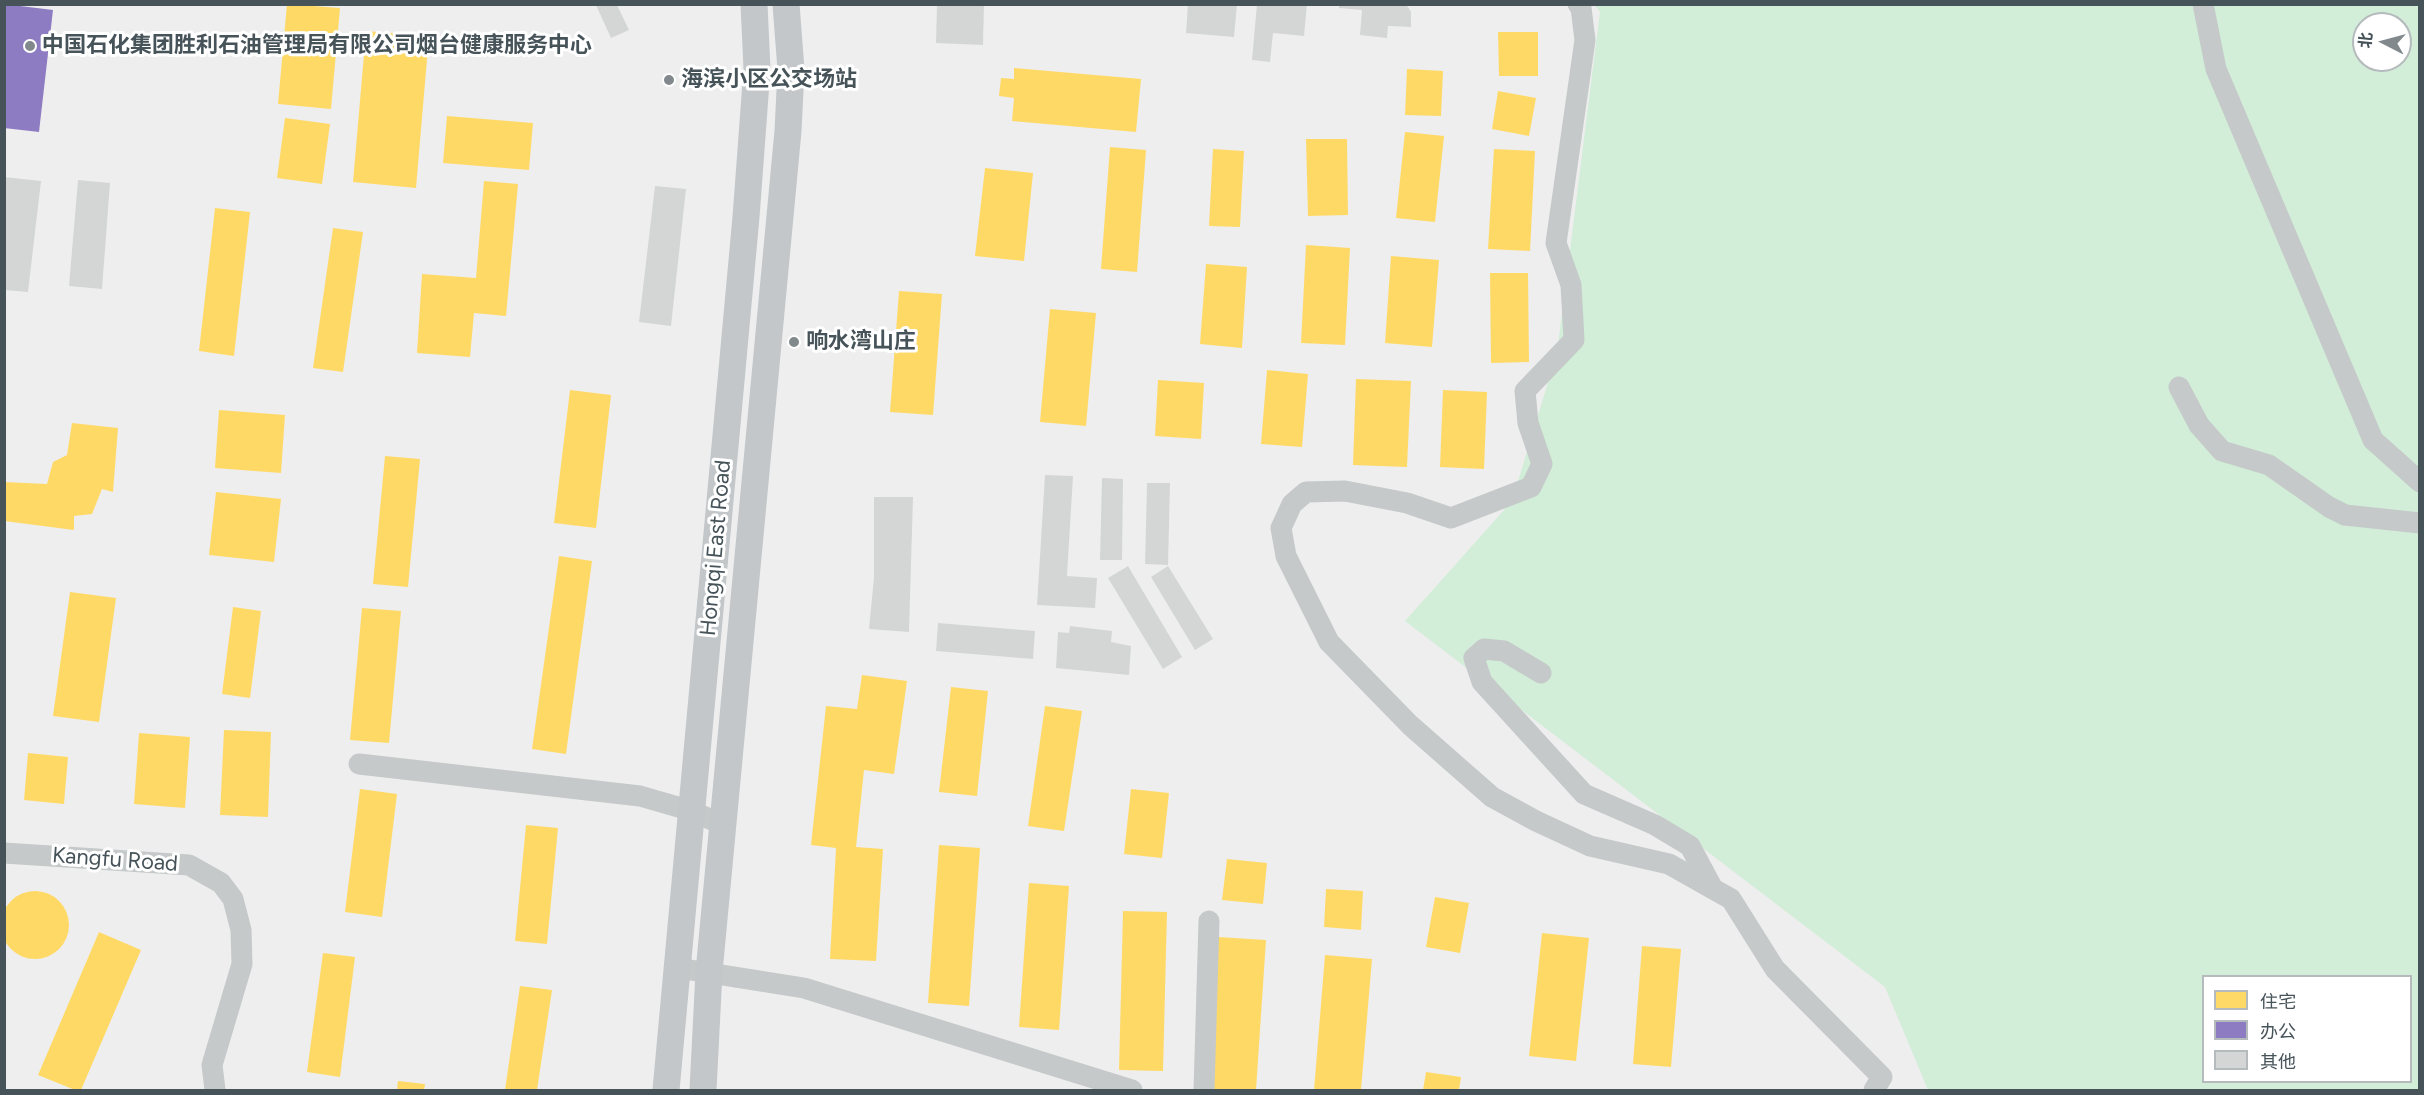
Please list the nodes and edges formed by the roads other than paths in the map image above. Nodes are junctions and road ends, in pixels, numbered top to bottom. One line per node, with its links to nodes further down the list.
1 (754, 4): 10 (main road, Hongqi East Road)
2 (786, 4): 11 (main road, Hongqi East Road)
3 (1578, 4): 13 (street)
4 (2203, 4): 6 (street)
5 (2179, 387): 7 (street)
6 (2420, 482)
7 (2420, 523)
8 (1542, 673): 13 (street)
9 (359, 764): 10 (street)
10 (692, 811): 11 (street); 15 (main road, Hongqi East Road)
11 (723, 825): 16 (main road, Hongqi East Road)
12 (4, 853): 17 (street, Kangfu Road)
13 (1713, 889): 22 (street)
14 (1209, 921): 21 (street)
15 (678, 968): 16 (street); 18 (main road, Hongqi East Road)
16 (710, 972): 19 (main road, Hongqi East Road); 20 (street)
17 (215, 1090)
18 (666, 1090)
19 (703, 1090)
20 (1132, 1090)
21 (1204, 1090)
22 (1874, 1090)

